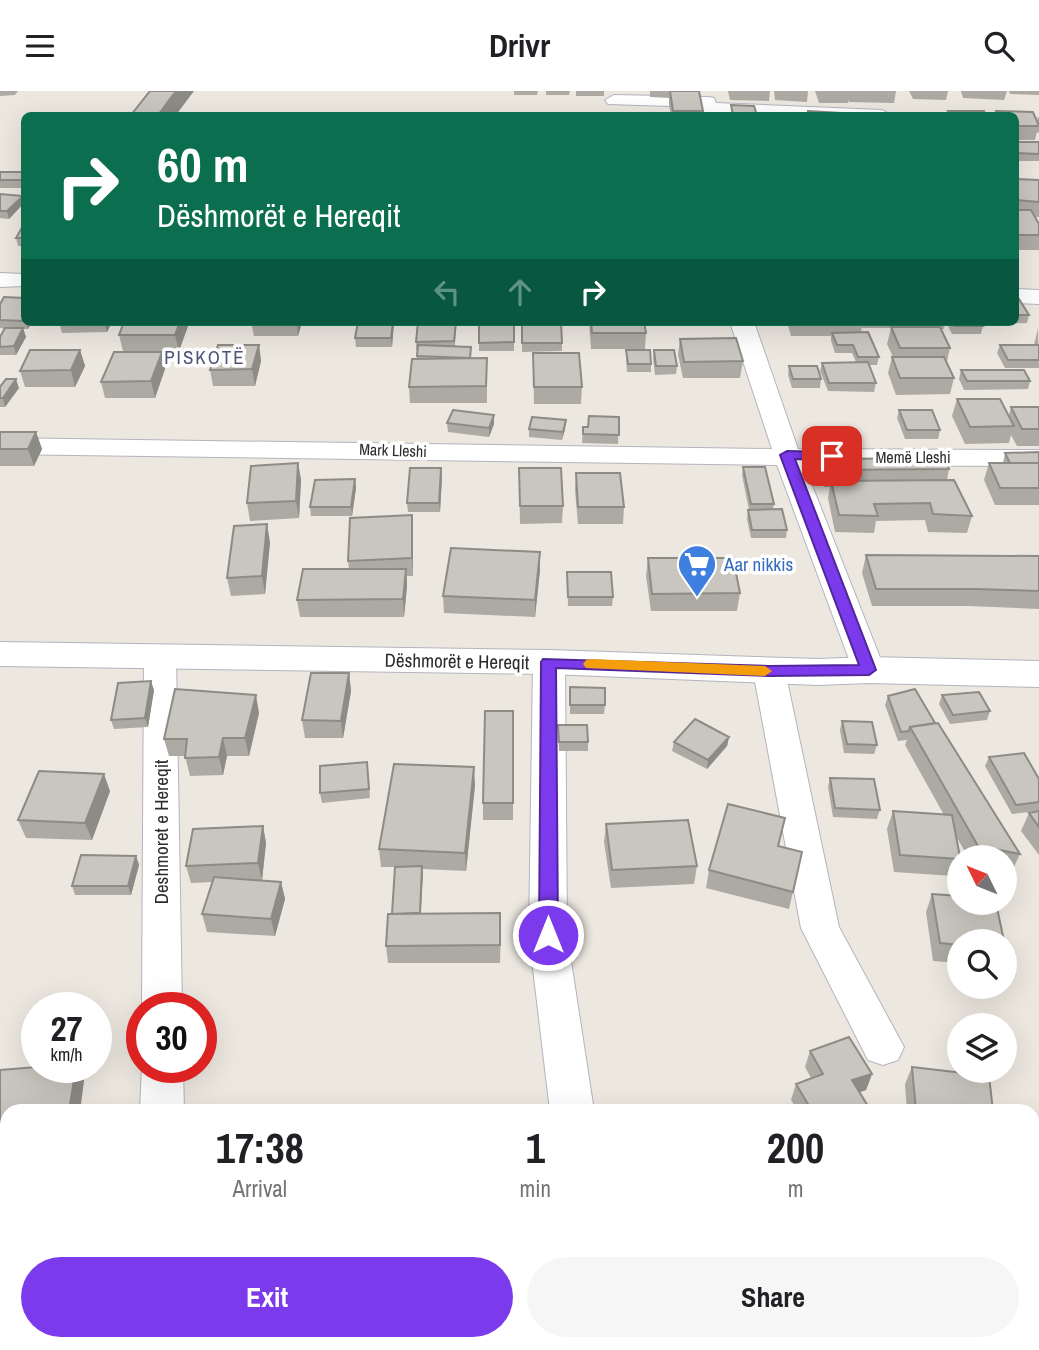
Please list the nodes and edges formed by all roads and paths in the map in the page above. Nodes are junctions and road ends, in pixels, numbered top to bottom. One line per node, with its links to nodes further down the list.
1 (614, 100): 2 (street)
2 (708, 104): 3 (street)
3 (835, 112)
4 (0, 280): 5 (street)
5 (21, 281)
6 (1019, 296): 7 (street)
7 (1039, 296)
8 (743, 326): 10 (street)
9 (0, 446): 10 (street, Mark Lleshi)
10 (787, 455): 11 (street, Memë Lleshi); 16 (street)
11 (1039, 458)
12 (0, 638): 16 (main road)
13 (0, 654): 14 (main road, Dëshmorët e Hereqit)
14 (160, 656): 17 (main road, Dëshmorët e Hereqit); 20 (street, Deshmoret e Hereqit)
15 (1039, 656): 16 (main road)
16 (866, 661): 18 (main road, Dëshmorët e Hereqit); 19 (main road, Dëshmorët e Hereqit)
17 (549, 662): 18 (main road, Dëshmorët e Hereqit); 24 (street)
18 (769, 671): 21 (street)
19 (1039, 674)
20 (162, 992)
21 (883, 1047)
22 (162, 1083): 23 (street)
23 (162, 1104)
24 (571, 1104)

